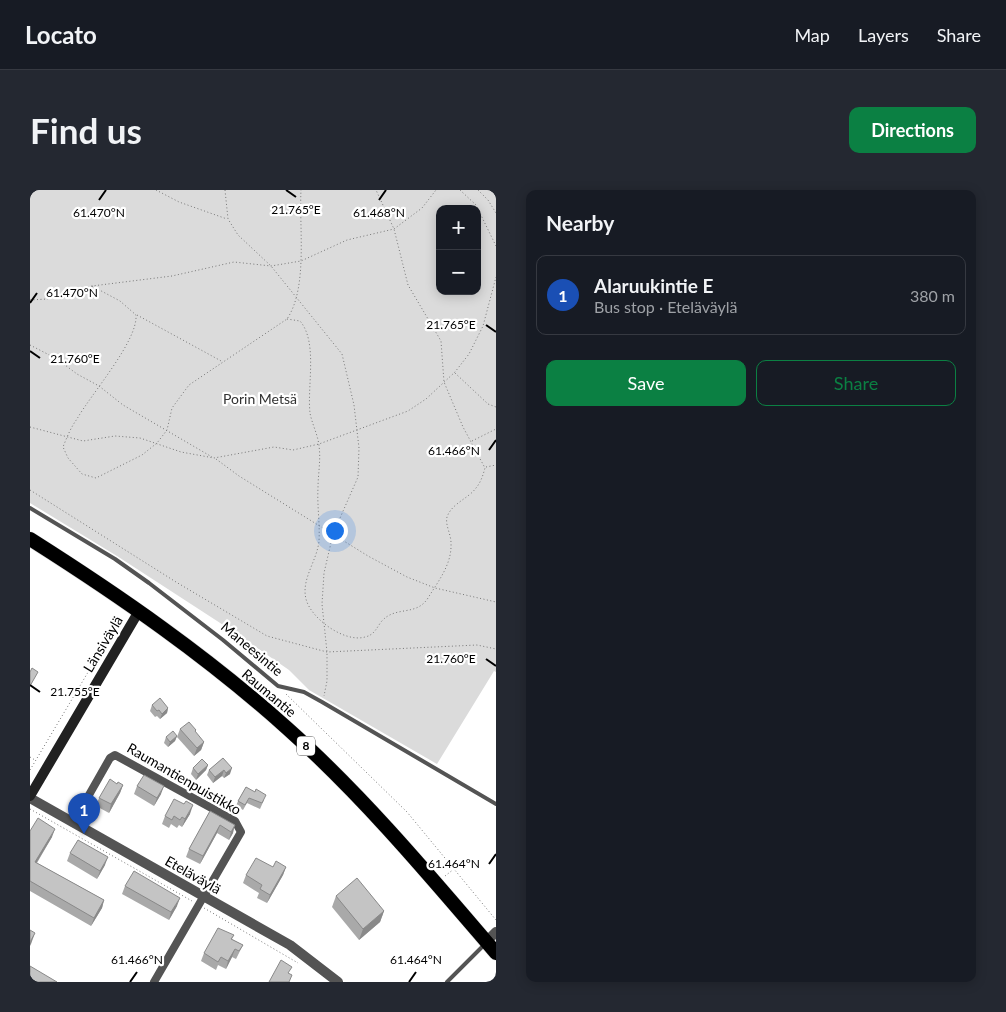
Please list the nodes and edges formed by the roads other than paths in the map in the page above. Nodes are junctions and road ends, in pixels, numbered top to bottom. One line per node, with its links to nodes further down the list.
1 (30, 508): 5 (lane, Maneesintie)
2 (30, 539): 3 (highway, Raumantie / 8)
3 (139, 610): 4 (main road, Länsiväylä); 8 (highway, Raumantie / 8)
4 (30, 797): 6 (street, Eteläväylä)
5 (496, 804)
6 (73, 823): 7 (street, Eteläväylä); 7 (street, Raumantienpuistikko)
7 (201, 901): 10 (street); 11 (street, Eteläväylä)
8 (491, 937): 9 (highway, Raumantie / 8); 12 (lane)
9 (496, 953)
10 (154, 982)
11 (338, 982)
12 (447, 982)

